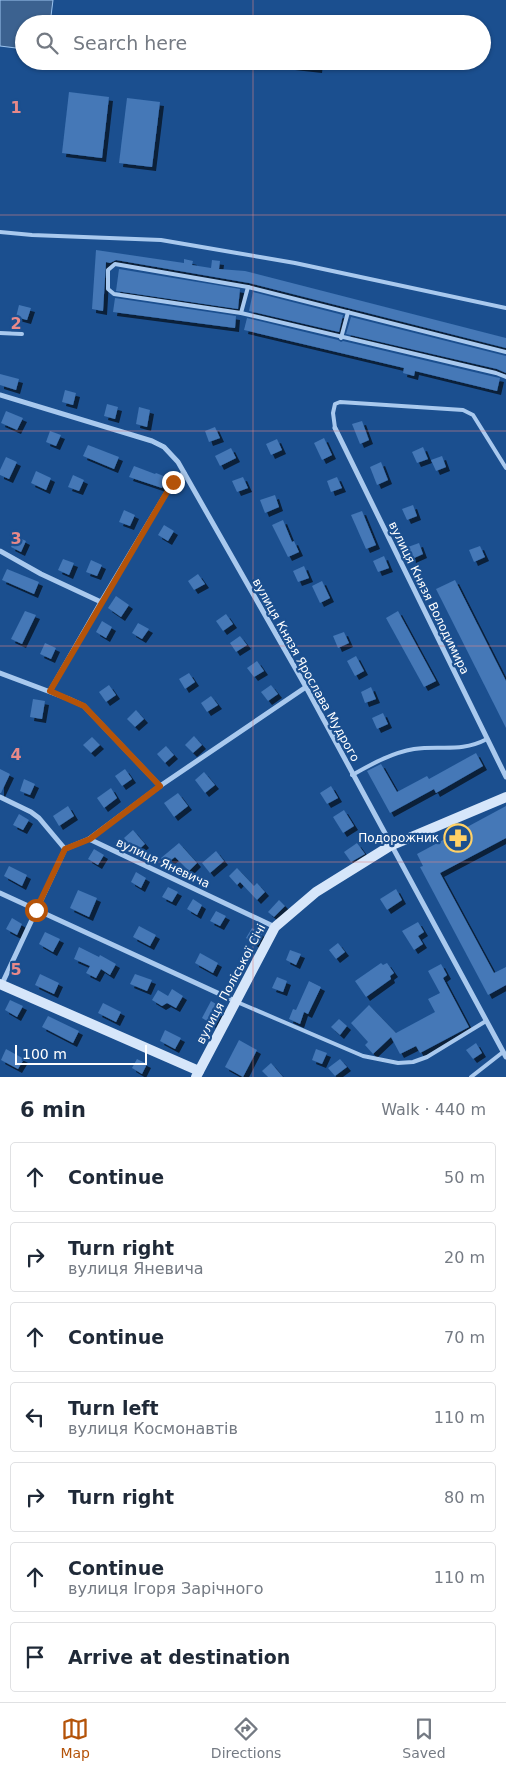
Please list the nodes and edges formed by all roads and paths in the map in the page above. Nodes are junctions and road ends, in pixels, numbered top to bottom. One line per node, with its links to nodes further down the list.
1 (0, 232): 3 (lane)
2 (248, 288): 4 (lane); 5 (lane); 5 (lane)
3 (506, 308)
4 (348, 312): 8 (lane); 9 (lane)
5 (241, 313): 8 (lane)
6 (0, 333): 7 (lane)
7 (22, 334)
8 (342, 338): 10 (lane)
9 (506, 352)
10 (506, 377)
11 (0, 395): 14 (street, вулиця Князя Ярослава Мудрого)
12 (335, 428): 13 (lane); 20 (street, вулиця Князя Володимира)
13 (506, 468)
14 (184, 473): 16 (street); 18 (street, вулиця Князя Ярослава Мудрого)
15 (0, 551): 16 (street)
16 (101, 602): 19 (street)
17 (0, 673): 19 (street)
18 (306, 687): 21 (street, вулиця Князя Ярослава Мудрого); 23 (street)
19 (50, 691): 23 (street)
20 (487, 739): 21 (lane); 22 (street, вулиця Князя Володимира)
21 (352, 774): 27 (street, вулиця Князя Ярослава Мудрого)
22 (506, 777)
23 (160, 786): 26 (street)
24 (0, 797): 28 (street)
25 (506, 797): 27 (street, вулиця Поліської Січі)
26 (90, 839): 28 (street); 31 (street, вулиця Яневича)
27 (390, 846): 31 (street, вулиця Поліської Січі); 34 (street, вулиця Князя Ярослава Мудрого)
28 (65, 849): 30 (street)
29 (0, 893): 30 (street)
30 (36, 910): 32 (street); 33 (street)
31 (275, 927): 33 (street, вулиця Поліської Січі)
32 (1, 986): 36 (street)
33 (234, 1001): 34 (lane); 36 (street, вулиця Поліської Січі)
34 (486, 1021): 35 (street, вулиця Князя Ярослава Мудрого)
35 (505, 1054): 37 (lane)
36 (197, 1074)
37 (471, 1077)

